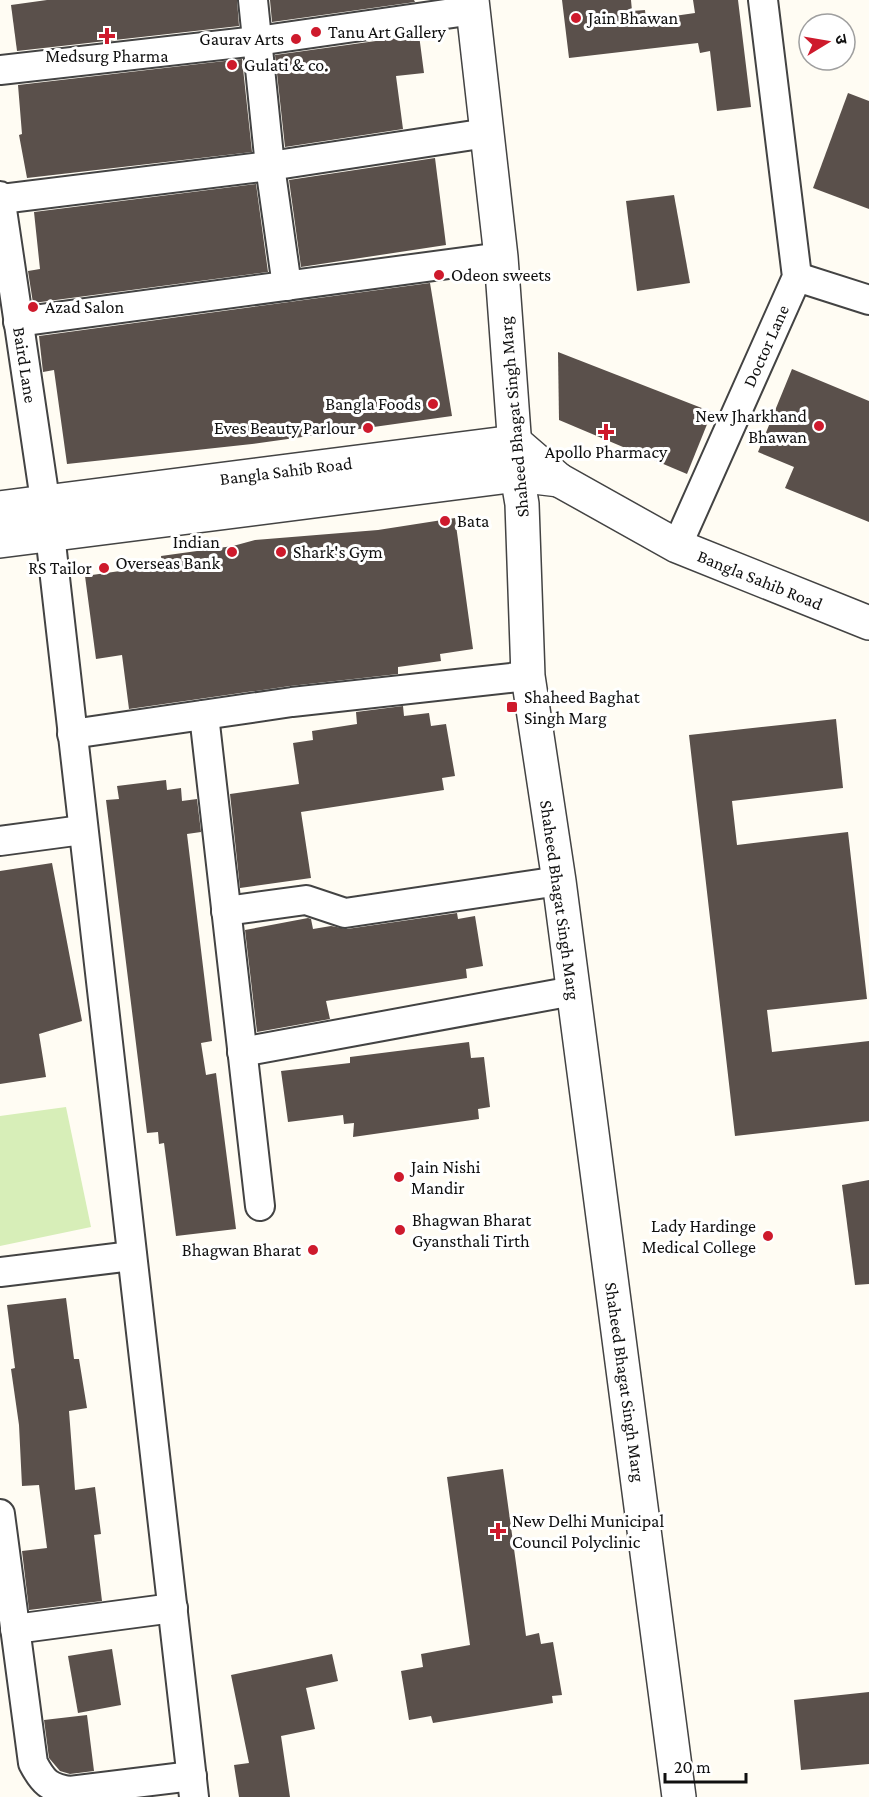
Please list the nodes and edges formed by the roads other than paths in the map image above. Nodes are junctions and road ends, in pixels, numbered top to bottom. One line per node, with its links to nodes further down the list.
1 (253, 0): 4 (street)
2 (763, 0): 10 (street)
3 (473, 5): 4 (street); 6 (street, Shaheed Bhagat Singh Marg)
4 (257, 41): 5 (street); 7 (street)
5 (0, 70)
6 (488, 134): 7 (street); 9 (street, Shaheed Bhagat Singh Marg)
7 (270, 166): 8 (street); 11 (street)
8 (0, 197): 13 (street, Baird Lane)
9 (501, 257): 11 (street); 14 (street, Shaheed Bhagat Singh Marg)
10 (797, 277): 12 (street); 20 (street, Doctor Lane)
11 (287, 286): 13 (street)
12 (869, 300)
13 (18, 322): 18 (street, Baird Lane)
14 (515, 442): 15 (street, Shaheed Bhagat Singh Marg); 16 (street, Bangla Sahib Road); 18 (street, Bangla Sahib Road)
15 (517, 476): 16 (street, Bangla Sahib Road); 18 (street, Bangla Sahib Road); 22 (street, Shaheed Bhagat Singh Marg)
16 (559, 480): 20 (street, Bangla Sahib Road)
17 (0, 508): 18 (street, Bangla Sahib Road)
18 (48, 518): 19 (street, Bangla Sahib Road); 24 (street, Baird Lane)
19 (0, 541)
20 (677, 546): 21 (street, Bangla Sahib Road)
21 (869, 623)
22 (528, 676): 23 (street); 27 (street, Shaheed Bhagat Singh Marg)
23 (204, 715): 24 (street); 28 (street)
24 (72, 734): 25 (street, Baird Lane)
25 (82, 830): 26 (street); 32 (street, Baird Lane)
26 (0, 841)
27 (559, 881): 28 (street); 29 (street, Shaheed Bhagat Singh Marg)
28 (226, 911): 30 (street)
29 (573, 991): 30 (street); 39 (street, Shaheed Bhagat Singh Marg)
30 (242, 1052): 31 (street)
31 (260, 1206)
32 (132, 1256): 33 (street); 36 (street, Baird Lane)
33 (0, 1272)
34 (0, 1514): 35 (street)
35 (4, 1569): 37 (street)
36 (173, 1608): 37 (street); 38 (street, Baird Lane)
37 (15, 1629): 38 (street)
38 (193, 1786)
39 (679, 1797)

